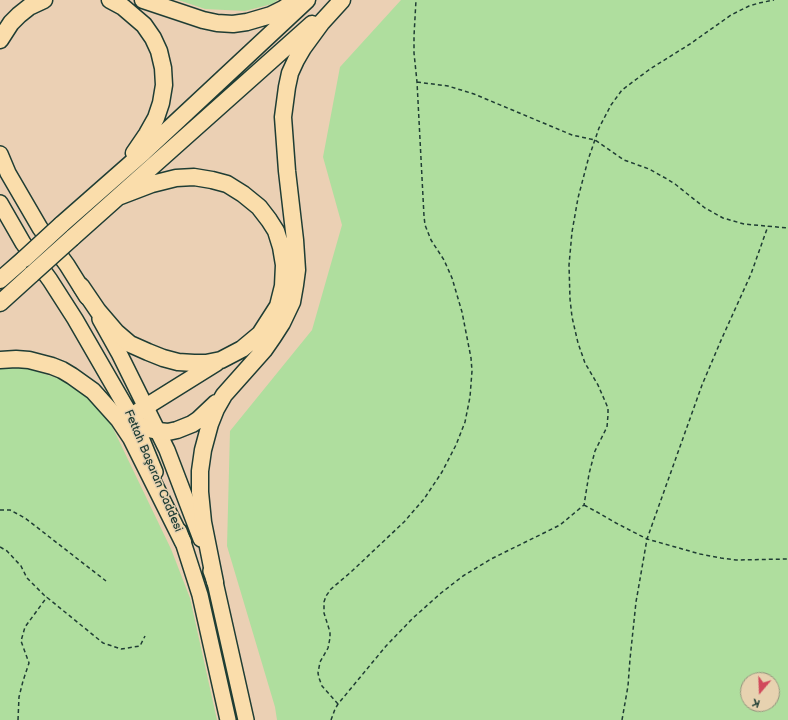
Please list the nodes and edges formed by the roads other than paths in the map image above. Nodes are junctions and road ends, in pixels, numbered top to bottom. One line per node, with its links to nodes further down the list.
1 (44, 0): 8 (highway)
2 (110, 0): 10 (highway)
3 (143, 0): 4 (highway)
4 (296, 0)
5 (307, 0): 10 (highway)
6 (338, 0): 11 (highway)
7 (342, 0): 18 (highway)
8 (0, 40)
9 (0, 154): 14 (main road)
10 (117, 175): 13 (highway, bridge)
11 (118, 197): 15 (highway, bridge); 17 (highway)
12 (0, 203): 20 (main road, Fettah Başaran Caddesi)
13 (0, 280)
14 (81, 286): 17 (highway); 19 (main road)
15 (0, 303)
16 (0, 360): 22 (highway)
17 (221, 360): 19 (highway)
18 (224, 395): 21 (highway); 23 (highway)
19 (147, 407): 20 (highway); 21 (main road)
20 (133, 419): 21 (highway); 22 (main road, Fettah Başaran Caddesi)
21 (158, 431): 23 (main road)
22 (183, 542): 24 (main road, Fettah Başaran Caddesi)
23 (214, 582): 25 (main road)
24 (228, 720)
25 (246, 720)

